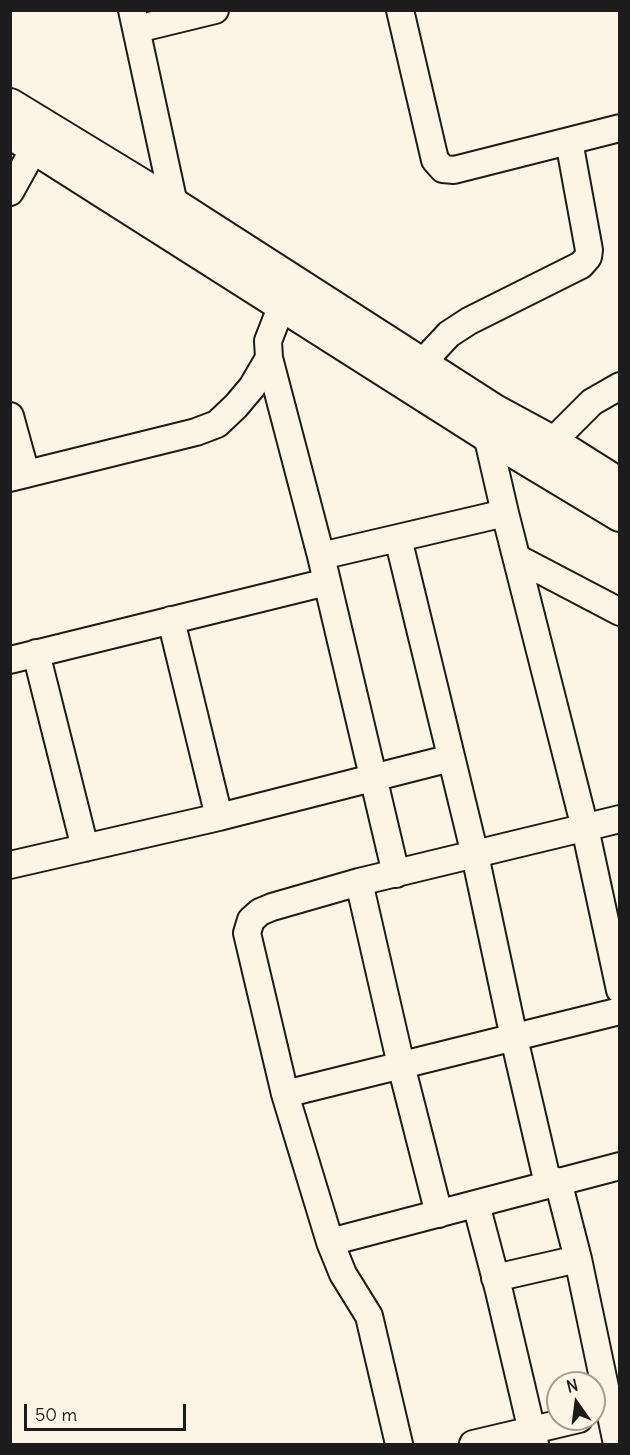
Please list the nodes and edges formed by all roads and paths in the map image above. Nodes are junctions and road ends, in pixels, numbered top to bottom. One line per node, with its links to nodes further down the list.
1 (214, 10): 3 (street)
2 (400, 10): 7 (street)
3 (134, 20): 9 (street)
4 (10, 105): 9 (main road)
5 (620, 128): 7 (street)
6 (23, 139): 8 (street); 10 (main road)
7 (569, 141): 13 (street)
8 (10, 192)
9 (174, 205): 10 (street); 13 (main road)
10 (182, 240): 11 (main road)
11 (282, 305): 12 (street); 16 (main road)
12 (269, 358): 18 (street); 23 (street)
13 (421, 364): 17 (main road)
14 (620, 386): 17 (street)
15 (10, 416): 18 (street)
16 (487, 435): 17 (main road); 20 (street)
17 (542, 452): 19 (main road); 21 (main road)
18 (18, 476)
19 (620, 485)
20 (505, 513): 22 (street); 24 (street)
21 (620, 515)
22 (398, 538): 23 (street); 30 (street)
23 (321, 556): 25 (street)
24 (517, 558): 26 (street); 34 (street)
25 (327, 582): 27 (street); 31 (street)
26 (620, 612)
27 (171, 620): 28 (street); 32 (street)
28 (36, 653): 29 (street); 35 (street)
29 (10, 660)
30 (451, 758): 31 (street); 36 (street)
31 (375, 778): 32 (street); 38 (street)
32 (219, 817): 35 (street)
33 (620, 819): 34 (street)
34 (585, 828): 36 (street); 40 (street)
35 (86, 848): 37 (street)
36 (475, 855): 38 (street); 42 (street)
37 (10, 865)
38 (396, 874): 39 (street)
39 (359, 882): 43 (street); 44 (street)
40 (620, 990)
41 (620, 1011): 42 (street)
42 (514, 1038): 43 (street); 46 (street)
43 (401, 1065): 44 (street); 48 (street)
44 (285, 1094): 49 (street)
45 (620, 1166): 46 (street)
46 (553, 1182): 47 (street); 50 (street)
47 (476, 1204): 48 (street); 51 (street)
48 (439, 1214): 49 (street)
49 (330, 1242): 55 (street)
50 (578, 1259): 51 (street); 52 (street)
51 (495, 1278): 54 (street)
52 (608, 1412): 57 (street)
53 (550, 1431): 54 (street)
54 (533, 1438): 56 (street)
55 (399, 1444)
56 (473, 1444)
57 (617, 1444)

